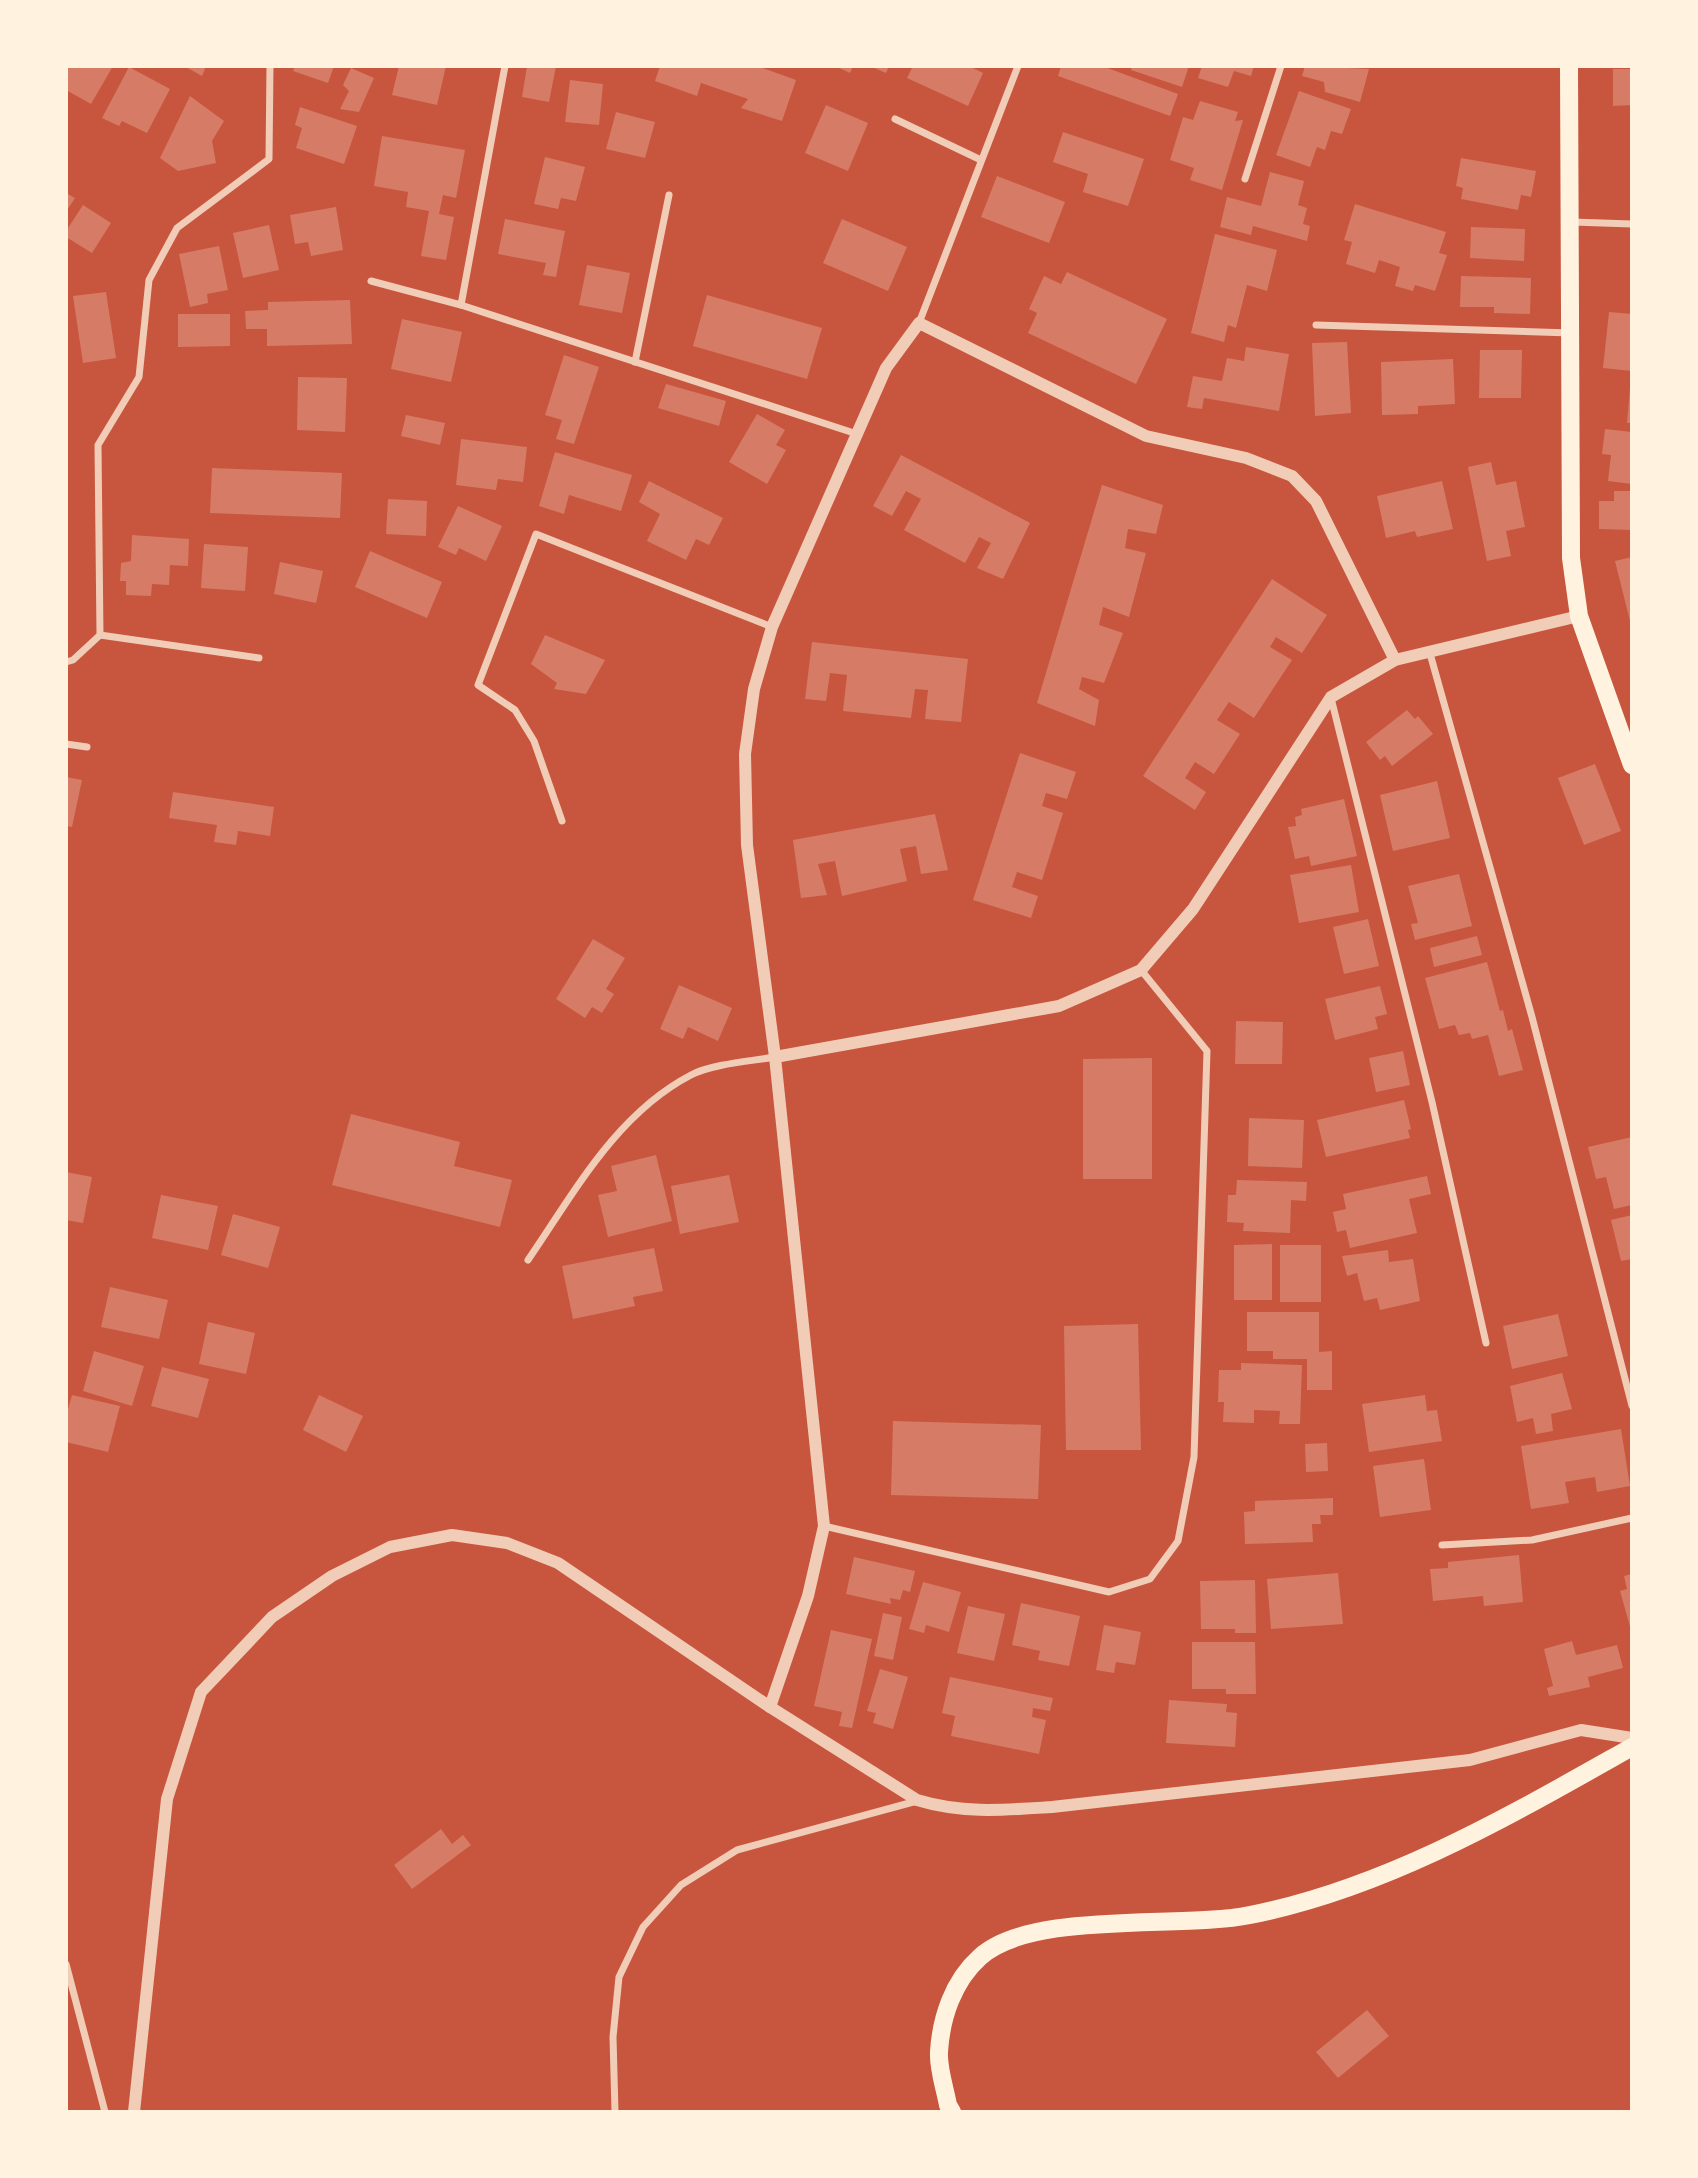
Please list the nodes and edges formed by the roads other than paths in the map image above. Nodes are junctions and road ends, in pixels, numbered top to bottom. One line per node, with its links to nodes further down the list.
1 (270, 66): 21 (street)
2 (506, 66): 13 (street)
3 (1018, 66): 7 (street)
4 (1281, 66): 8 (street)
5 (1569, 66): 10 (main road)
6 (895, 119): 7 (street)
7 (981, 160): 14 (street)
8 (1245, 179)
9 (668, 195): 17 (street)
10 (1572, 222): 11 (street); 16 (main road)
11 (1632, 224)
12 (371, 281): 13 (street)
13 (461, 305): 17 (street)
14 (919, 323): 18 (street); 24 (street)
15 (1316, 325): 16 (street)
16 (1571, 333): 19 (main road)
17 (635, 362): 18 (street)
18 (858, 434): 20 (street)
19 (1579, 616): 22 (street); 29 (main road)
20 (772, 627): 30 (street); 32 (street)
21 (100, 635): 23 (street); 25 (street)
22 (1428, 650): 24 (street); 35 (street)
23 (259, 658)
24 (1395, 660): 26 (street)
25 (66, 662)
26 (1331, 697): 31 (street); 34 (street)
27 (66, 744): 28 (street)
28 (87, 747)
29 (1632, 765)
30 (562, 821)
31 (1141, 970): 32 (street); 37 (street)
32 (775, 1057): 33 (street); 37 (street)
33 (528, 1260)
34 (1486, 1343)
35 (1632, 1406)
36 (1632, 1518): 38 (street)
37 (824, 1526): 39 (street)
38 (1442, 1545)
39 (770, 1707): 42 (street); 45 (street)
40 (1632, 1738): 42 (street)
41 (1632, 1746): 47 (main road)
42 (917, 1800): 46 (street)
43 (66, 1964): 44 (street)
44 (105, 2112)
45 (134, 2112)
46 (615, 2112)
47 (952, 2112)

